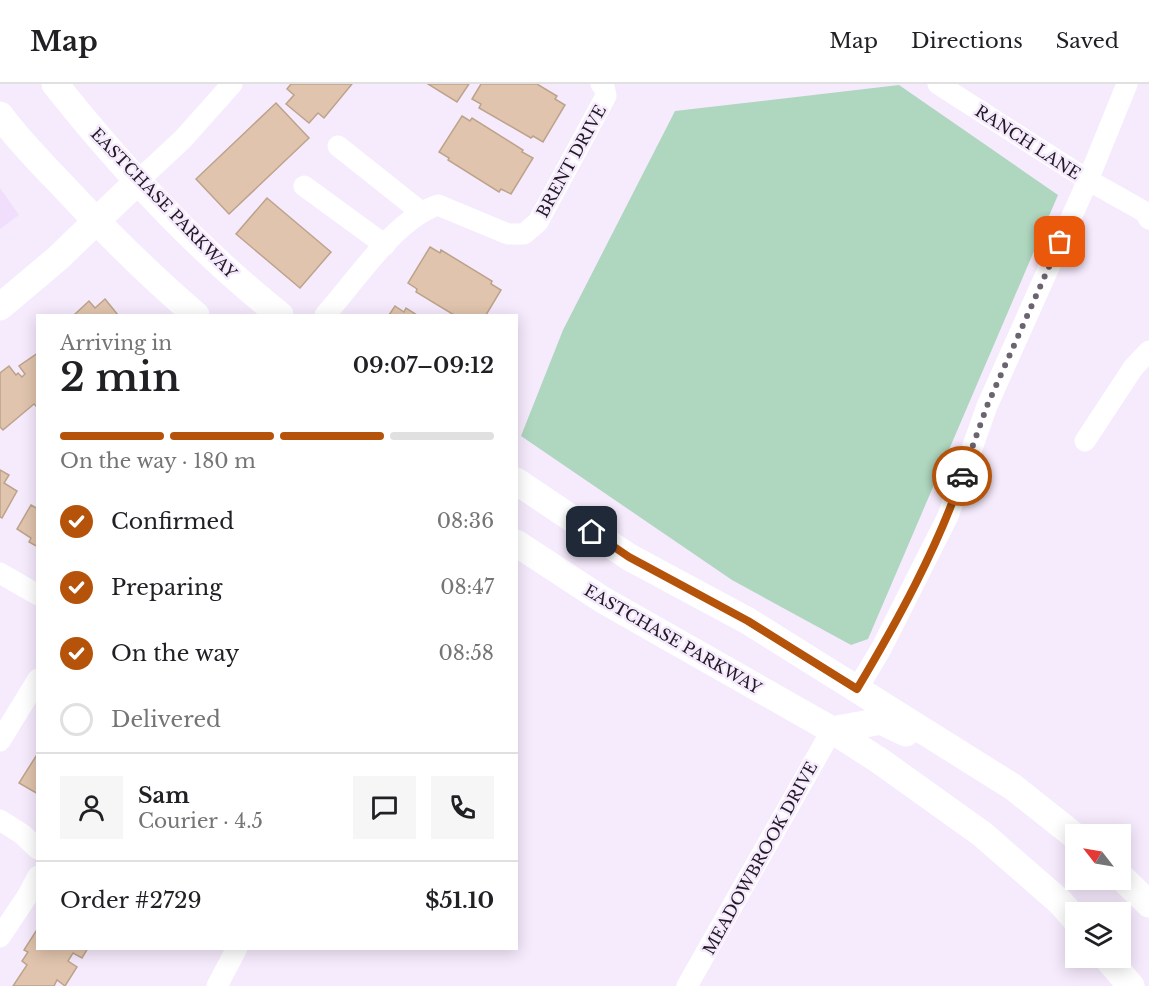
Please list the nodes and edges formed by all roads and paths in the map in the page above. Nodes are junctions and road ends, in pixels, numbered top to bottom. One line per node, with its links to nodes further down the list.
1 (55, 84): 9 (main road, EASTCHASE PARKWAY)
2 (232, 84): 9 (street)
3 (601, 84): 11 (street, BRENT DRIVE)
4 (938, 84): 8 (street, RANCH LANE)
5 (1127, 84): 8 (street)
6 (0, 115): 13 (main road)
7 (338, 146): 11 (street)
8 (1088, 180): 12 (street, RANCH LANE); 26 (street)
9 (138, 181): 13 (main road); 17 (main road, EASTCHASE PARKWAY)
10 (304, 186): 14 (street)
11 (420, 212): 14 (street)
12 (1149, 219)
13 (96, 222): 15 (main road); 16 (main road)
14 (385, 245): 18 (street)
15 (0, 307)
16 (195, 314)
17 (279, 314)
18 (326, 314)
19 (1149, 351): 20 (street)
20 (1085, 441)
21 (518, 485): 26 (main road)
22 (518, 544): 27 (main road, EASTCHASE PARKWAY)
23 (0, 573): 24 (street)
24 (36, 594)
25 (36, 682): 28 (street)
26 (857, 689): 29 (main road)
27 (832, 729): 29 (main road); 36 (main road, EASTCHASE PARKWAY); 41 (street, MEADOWBROOK DRIVE)
28 (0, 741)
29 (1013, 787): 31 (main road)
30 (0, 820): 32 (street)
31 (1065, 828)
32 (36, 847)
33 (36, 880): 37 (street)
34 (1131, 887): 35 (main road)
35 (1149, 904)
36 (1065, 908)
37 (0, 937)
38 (236, 950): 40 (street)
39 (1115, 968): 42 (main road)
40 (217, 986)
41 (687, 986)
42 (1131, 986)

